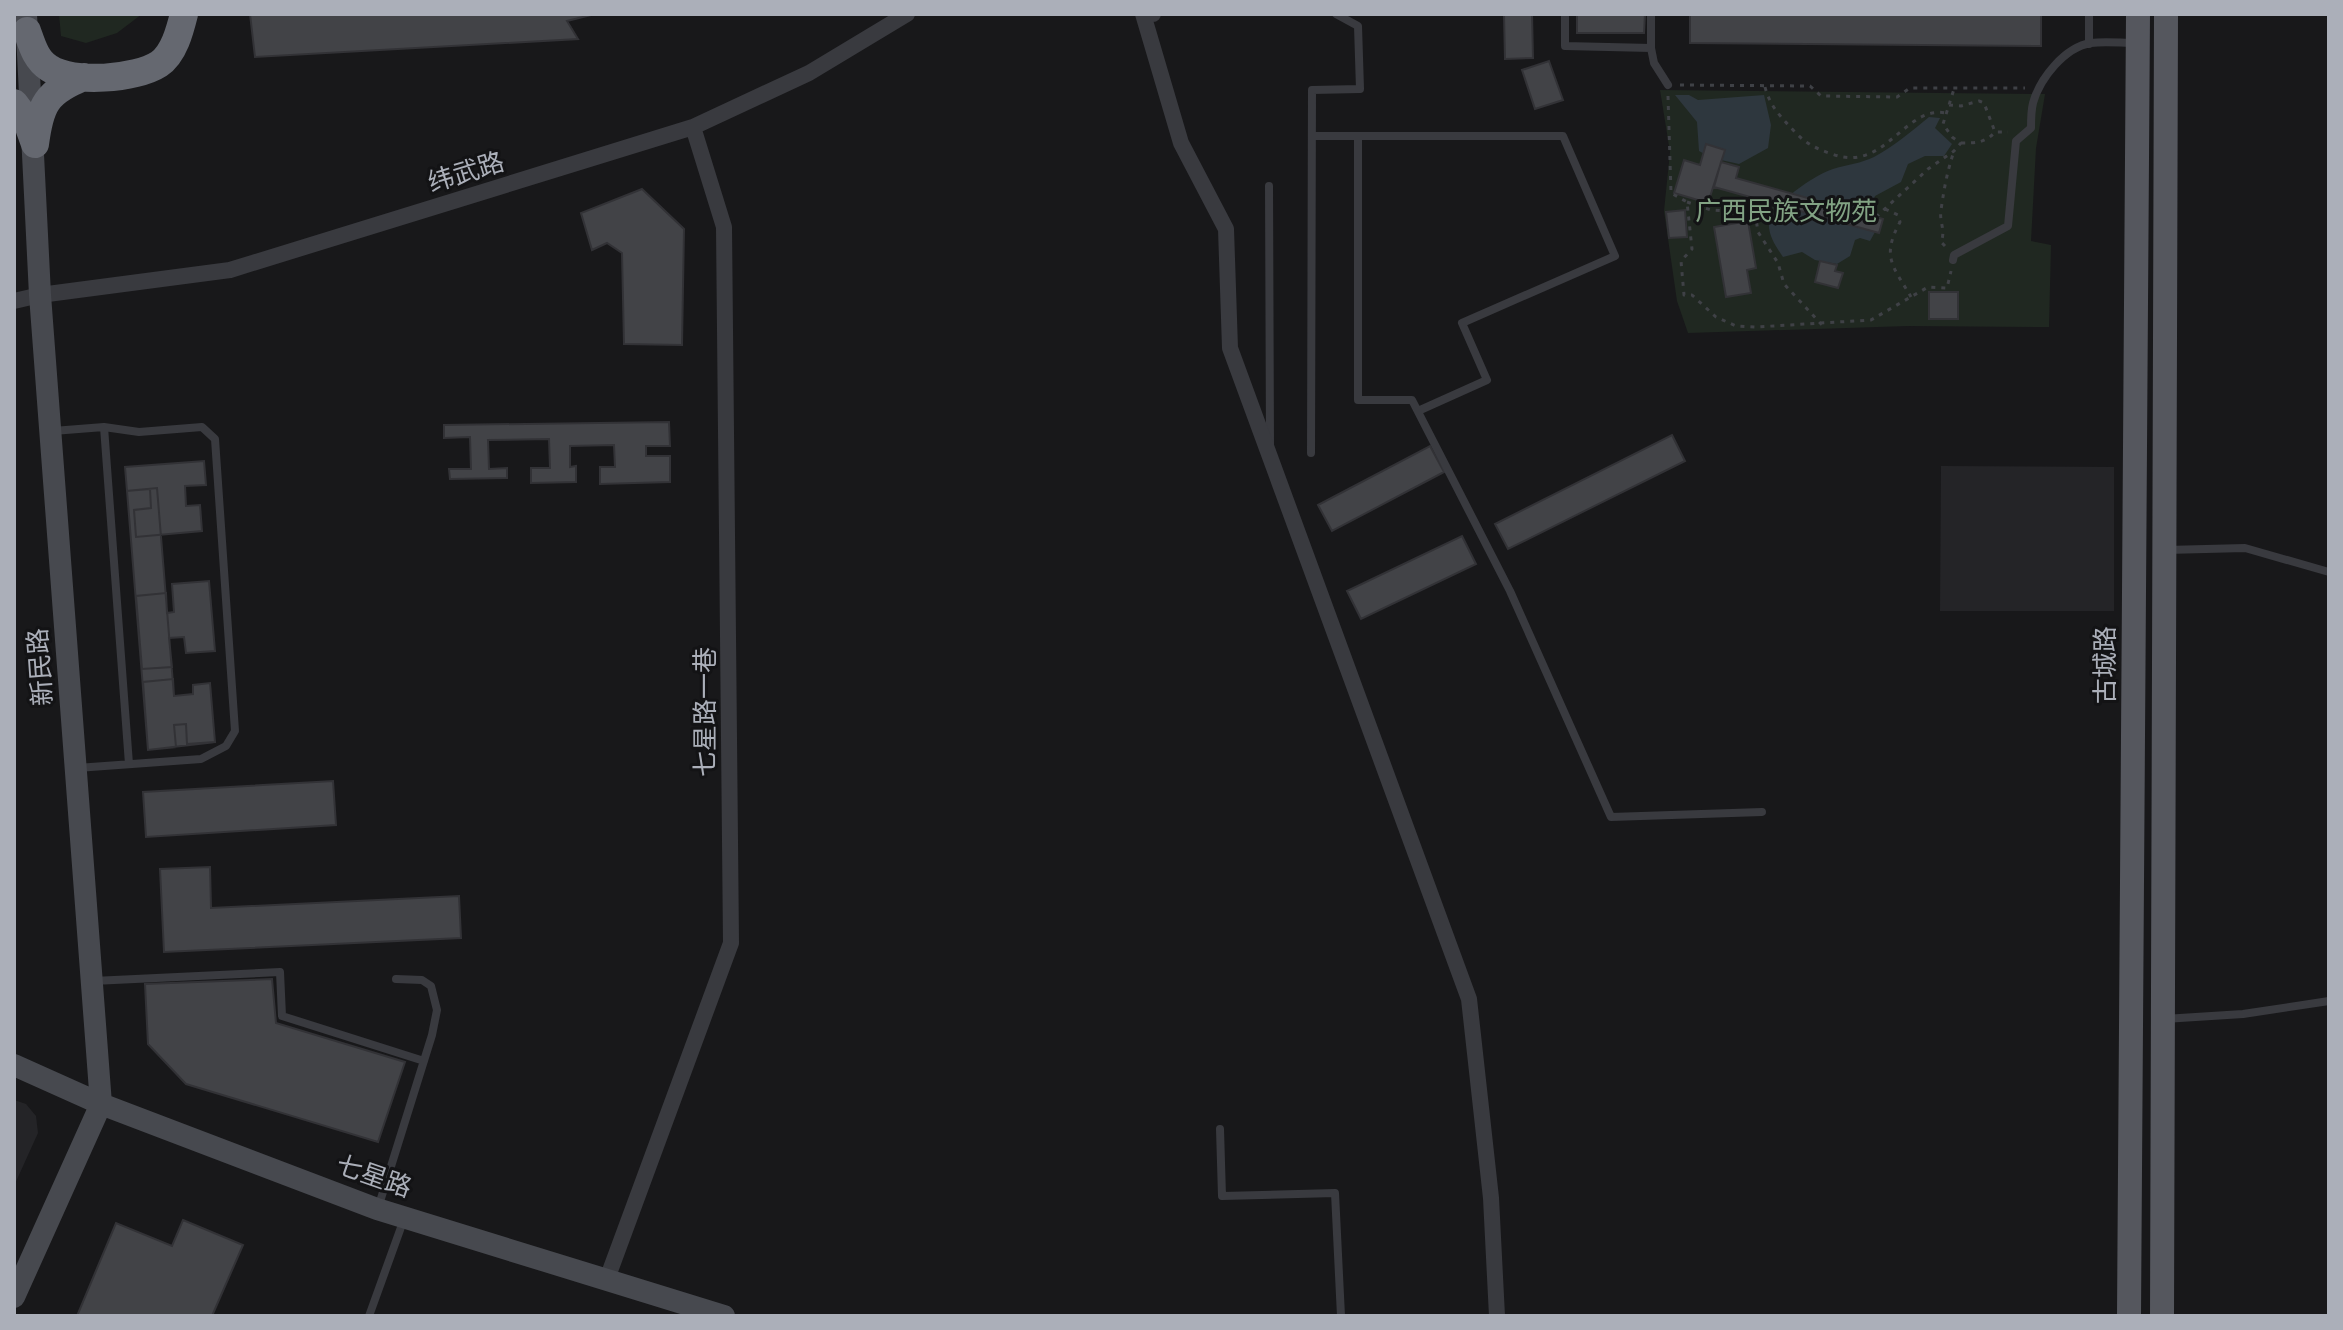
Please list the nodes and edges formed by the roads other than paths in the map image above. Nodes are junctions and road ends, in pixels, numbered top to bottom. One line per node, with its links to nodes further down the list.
1 (184, 14): 14 (highway)
2 (907, 14): 17 (street, 纬武路)
3 (1153, 14): 29 (street)
4 (1336, 14): 18 (lane)
5 (1565, 14): 13 (lane)
6 (1651, 14): 13 (lane)
7 (2089, 14): 12 (lane)
8 (2138, 14): 11 (main road, 古城路)
9 (2166, 14): 30 (main road)
10 (23, 27): 14 (highway); 20 (main road, 新民路)
11 (2137, 43): 12 (lane); 51 (main road, 古城路)
12 (2089, 44): 22 (lane)
13 (1651, 48): 15 (lane)
14 (84, 77): 20 (highway)
15 (1668, 85)
16 (14, 103): 20 (highway)
17 (693, 127): 23 (street, 纬武路); 45 (street, 七星路一巷)
18 (1312, 136): 19 (lane); 28 (lane)
19 (1358, 136): 25 (lane); 25 (lane)
20 (35, 144): 23 (main road, 新民路)
21 (1269, 186): 29 (lane)
22 (1954, 257)
23 (40, 295): 24 (street, 纬武路); 27 (main road, 新民路)
24 (14, 301)
25 (1418, 411): 34 (lane)
26 (104, 427): 27 (lane); 32 (lane); 32 (lane)
27 (51, 431): 33 (main road, 新民路)
28 (1311, 453)
29 (1270, 458): 50 (street)
30 (2165, 550): 31 (lane); 38 (main road)
31 (2329, 572)
32 (129, 764): 33 (lane)
33 (76, 768): 36 (main road, 新民路)
34 (1762, 812)
35 (396, 979): 39 (lane)
36 (92, 981): 39 (lane); 41 (main road, 新民路)
37 (2329, 1001): 38 (lane)
38 (2163, 1019): 52 (main road)
39 (424, 1061): 43 (lane)
40 (14, 1065): 41 (main road, 七星路)
41 (101, 1104): 43 (main road, 七星路); 46 (main road, 新民路)
42 (1220, 1129): 49 (lane)
43 (377, 1209): 44 (main road, 七星路)
44 (405, 1217): 45 (main road, 七星路); 48 (lane)
45 (607, 1279): 47 (main road, 七星路)
46 (14, 1297)
47 (717, 1315)
48 (369, 1316)
49 (1341, 1316)
50 (1497, 1316)
51 (2129, 1316)
52 (2162, 1316)

